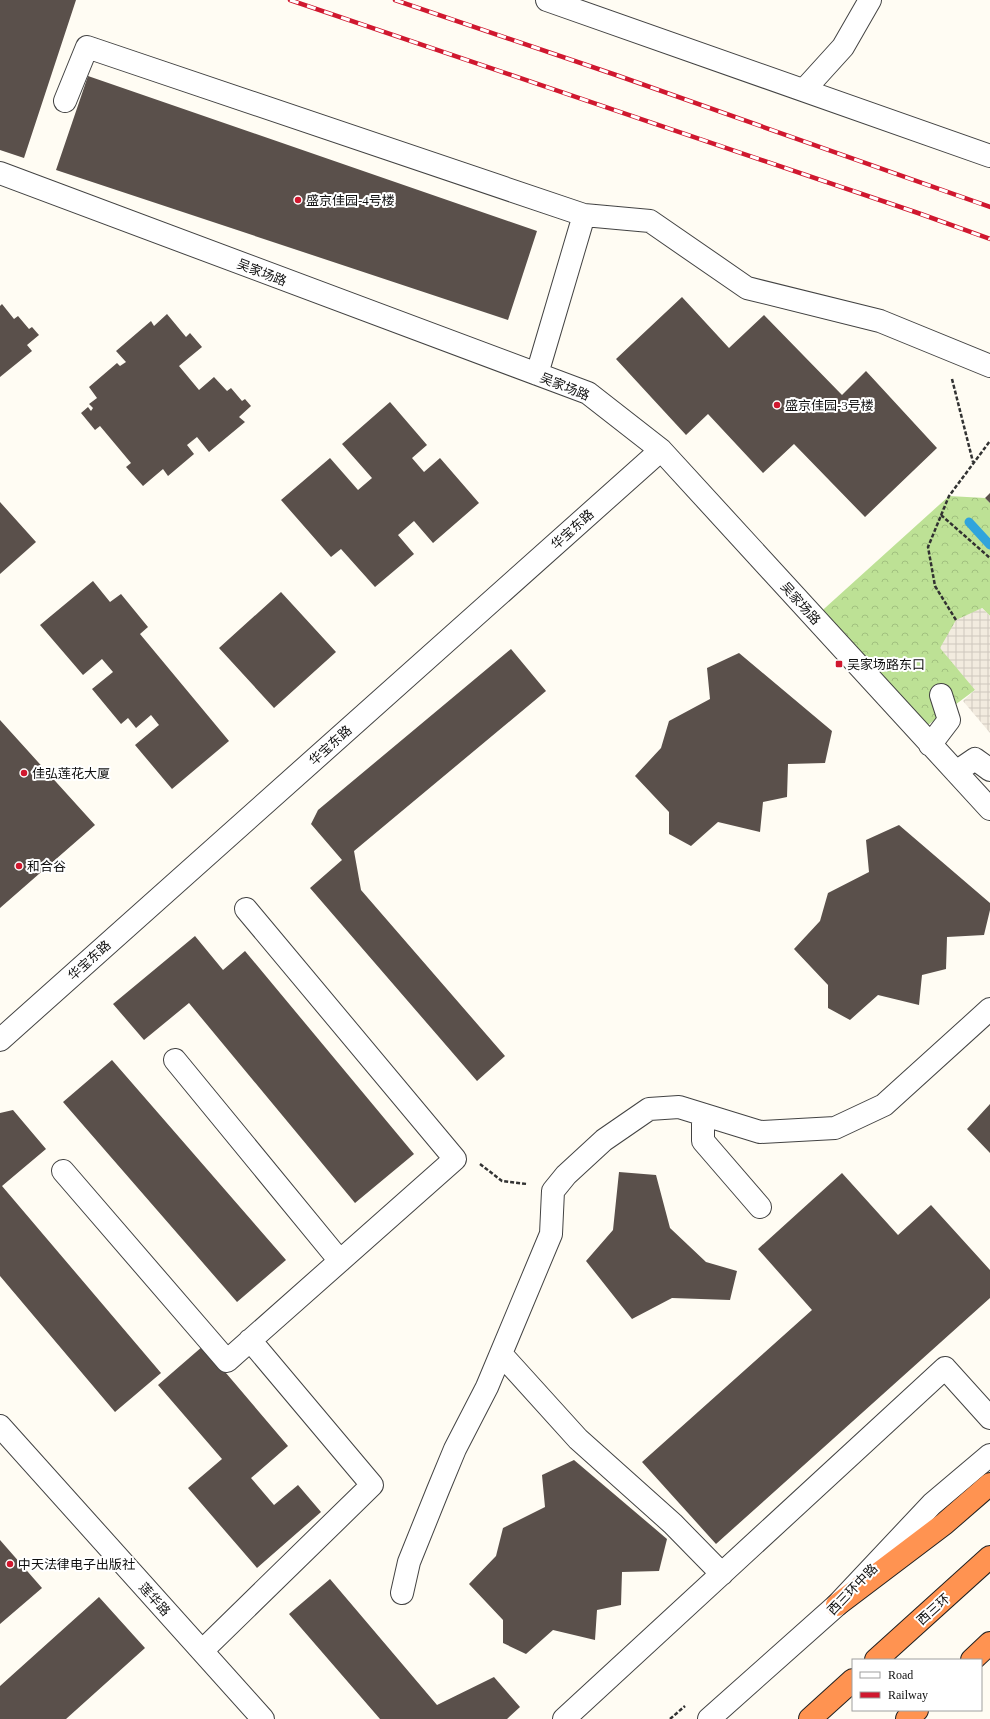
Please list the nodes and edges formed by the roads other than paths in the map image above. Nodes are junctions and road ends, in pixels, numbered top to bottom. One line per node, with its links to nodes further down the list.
1 (547, 0): 3 (street)
2 (870, 0): 3 (street)
3 (804, 90): 5 (street)
4 (65, 101): 7 (street)
5 (990, 156)
6 (0, 173): 9 (street, 吴家场路)
7 (584, 215): 8 (street); 9 (street)
8 (990, 366)
9 (537, 374): 10 (street, 吴家场路)
10 (661, 450): 12 (street, 吴家场路); 18 (street, 华宝东路)
11 (941, 695): 12 (street)
12 (930, 745): 14 (street, 吴家场路)
13 (990, 770): 14 (street)
14 (956, 772): 15 (street, 吴家场路)
15 (990, 809)
16 (246, 909): 23 (street)
17 (990, 1009): 20 (street)
18 (0, 1040)
19 (175, 1060): 23 (street)
20 (703, 1115): 22 (street); 25 (street)
21 (63, 1171): 24 (street)
22 (760, 1207)
23 (340, 1261): 24 (street)
24 (250, 1340): 35 (street)
25 (501, 1354): 31 (street); 32 (street)
26 (990, 1418): 31 (street)
27 (0, 1426): 35 (street, 莲华路)
28 (990, 1455): 33 (street, 西三环中路)
29 (990, 1484): 33 (highway)
30 (990, 1557): 36 (highway, 西三环)
31 (722, 1574): 41 (street)
32 (402, 1593)
33 (837, 1605): 42 (street, 西三环中路)
34 (990, 1643): 37 (highway)
35 (202, 1651): 40 (street, 莲华路)
36 (877, 1659)
37 (973, 1659)
38 (852, 1681): 43 (highway)
39 (916, 1711): 44 (highway)
40 (263, 1719)
41 (564, 1719)
42 (710, 1719)
43 (810, 1719)
44 (907, 1719)

